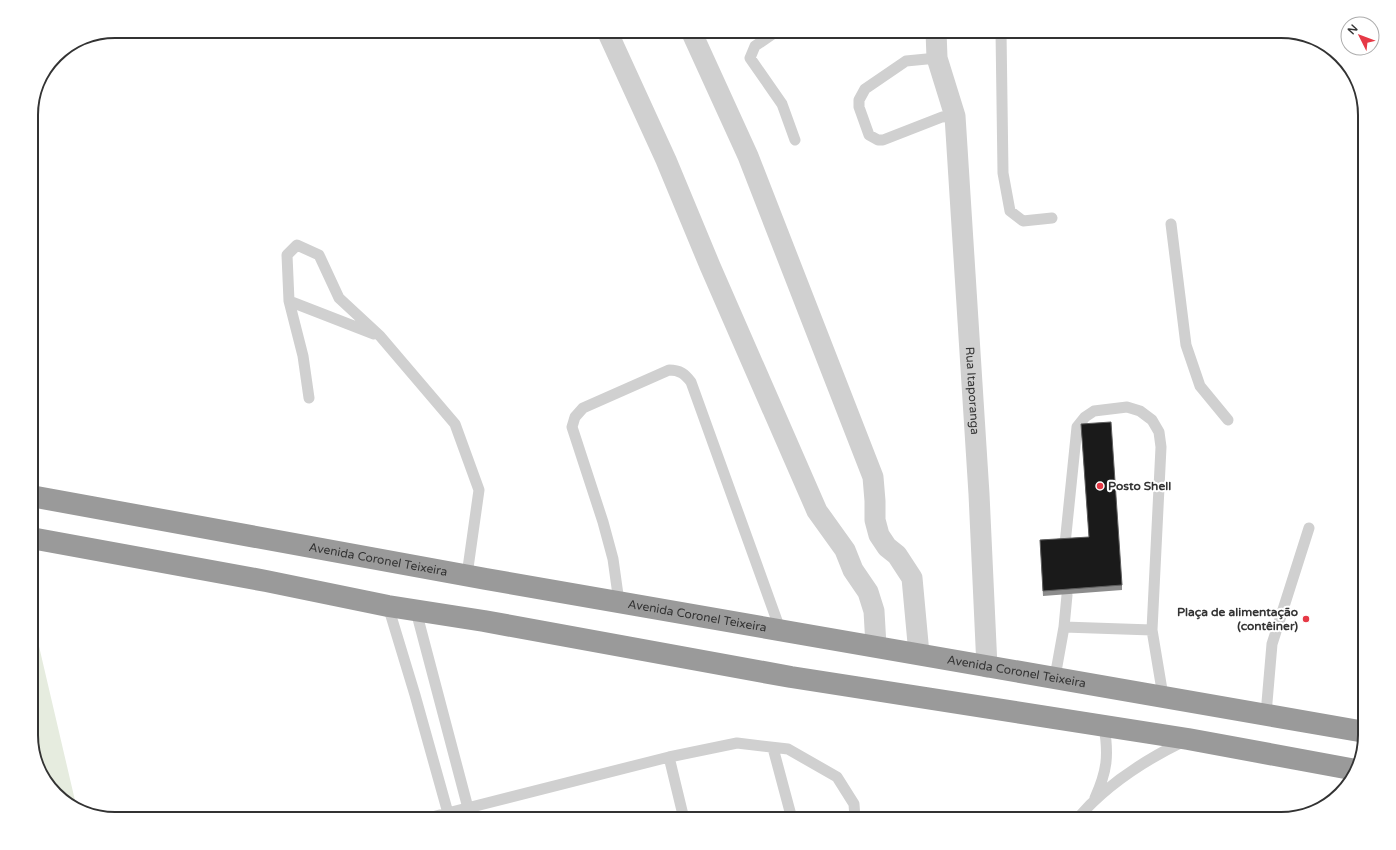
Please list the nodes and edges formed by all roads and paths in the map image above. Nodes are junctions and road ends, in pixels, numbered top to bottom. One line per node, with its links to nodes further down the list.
1 (610, 38): 27 (street)
2 (694, 38): 28 (street)
3 (767, 38): 8 (lane)
4 (936, 38): 6 (street, Rua Itaporanga)
5 (1002, 38): 9 (lane)
6 (937, 58): 7 (street, Rua Itaporanga); 7 (lane)
7 (955, 116): 29 (street, Rua Itaporanga)
8 (795, 140)
9 (1052, 218)
10 (1171, 224): 14 (lane)
11 (289, 301): 12 (lane); 12 (lane); 13 (lane)
12 (380, 336): 19 (lane)
13 (309, 398)
14 (1228, 420)
15 (38, 497): 19 (highway, Avenida Coronel Teixeira)
16 (1309, 528): 32 (lane)
17 (38, 539): 22 (highway)
18 (1064, 544): 26 (lane)
19 (467, 575): 21 (highway, Avenida Coronel Teixeira)
20 (1066, 594): 24 (lane)
21 (619, 602): 25 (highway, Avenida Coronel Teixeira); 25 (lane)
22 (388, 606): 23 (highway); 41 (lane)
23 (416, 611): 33 (highway); 40 (lane)
24 (1064, 627): 26 (lane); 30 (lane)
25 (780, 629): 27 (highway, Avenida Coronel Teixeira)
26 (1152, 630): 31 (lane)
27 (876, 646): 28 (highway, Avenida Coronel Teixeira)
28 (919, 654): 29 (highway, Avenida Coronel Teixeira)
29 (987, 667): 30 (highway, Avenida Coronel Teixeira)
30 (1055, 677): 31 (highway, Avenida Coronel Teixeira)
31 (1163, 696): 32 (highway, Avenida Coronel Teixeira)
32 (1266, 714): 34 (highway, Avenida Coronel Teixeira)
33 (1104, 726): 35 (highway); 39 (lane)
34 (1358, 731)
35 (1188, 739): 38 (highway); 39 (lane)
36 (773, 748): 37 (lane); 44 (lane); 45 (lane)
37 (669, 757): 40 (lane); 43 (lane)
38 (1350, 769)
39 (1095, 799): 46 (lane)
40 (468, 808): 42 (lane)
41 (448, 812)
42 (452, 812)
43 (682, 812)
44 (790, 812)
45 (855, 812)
46 (1083, 812)

